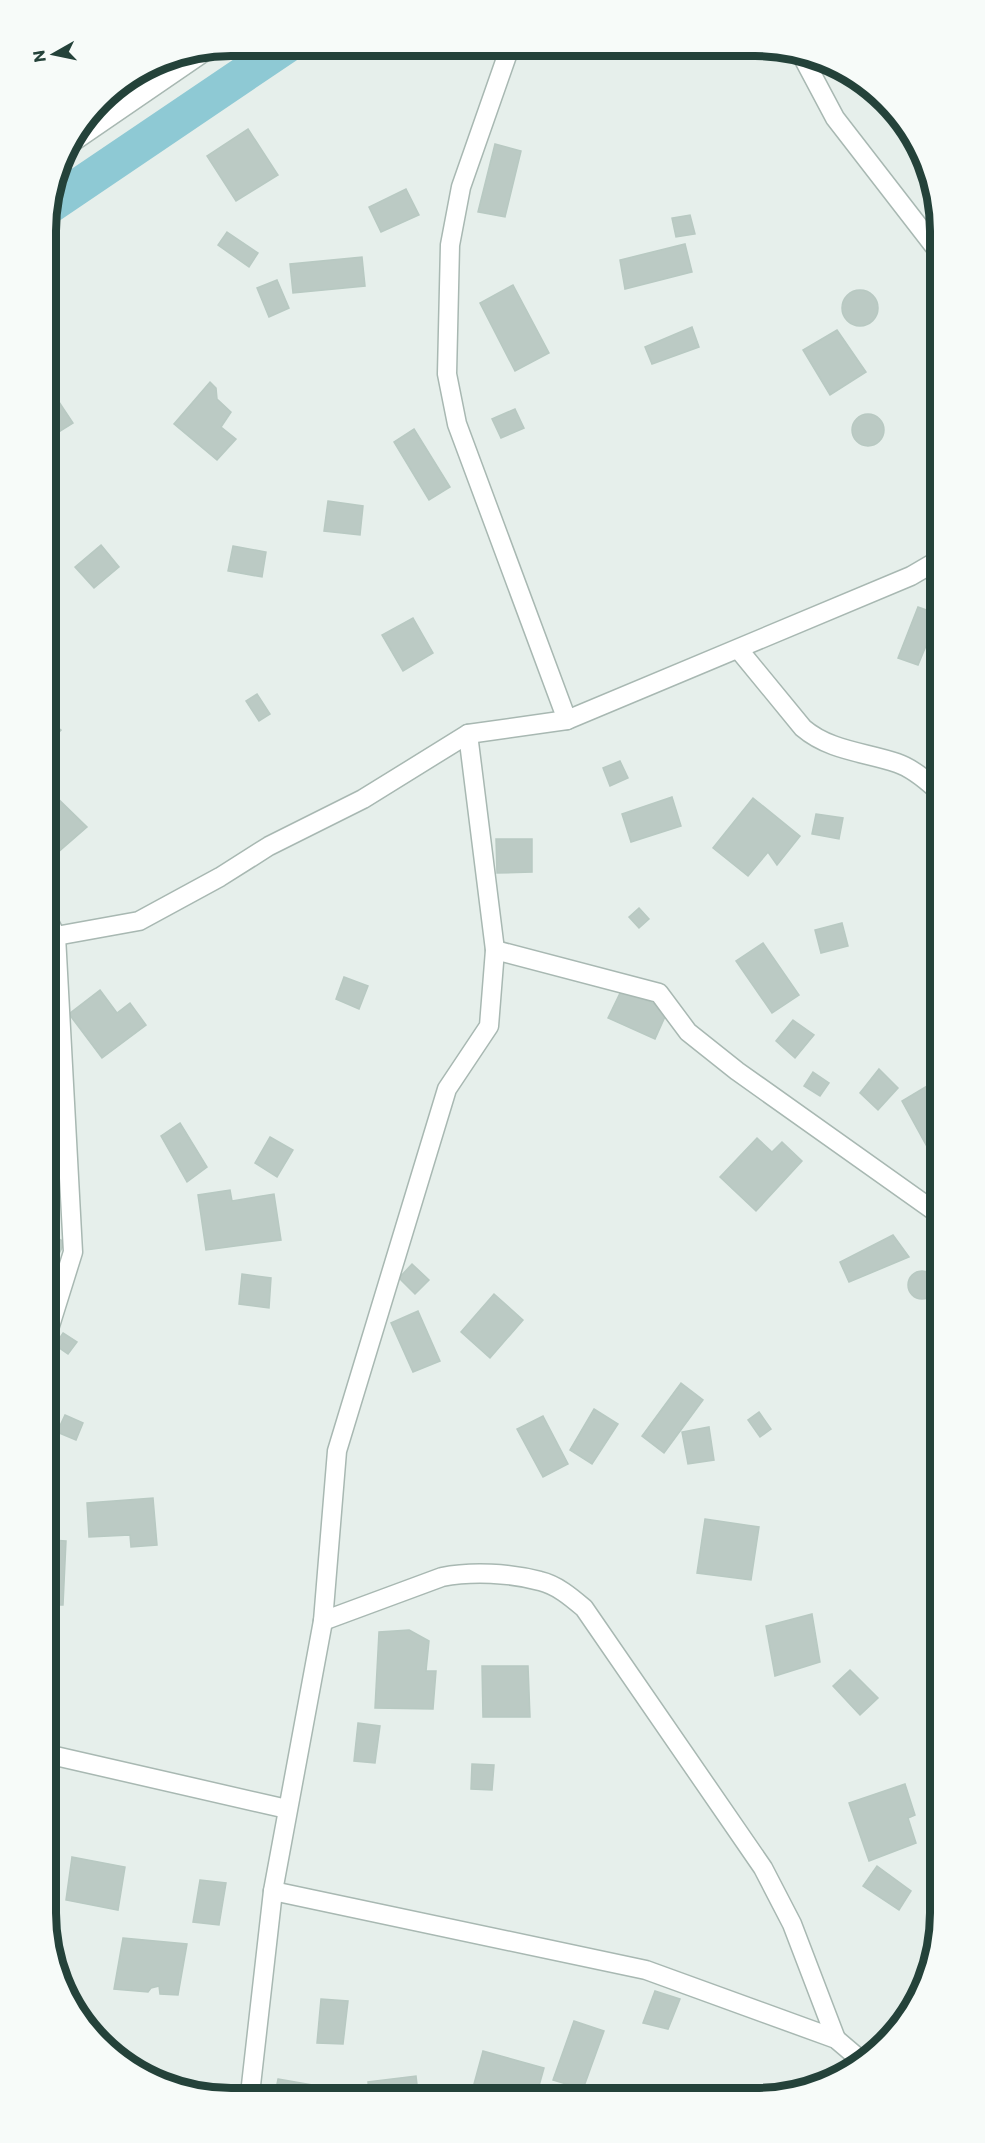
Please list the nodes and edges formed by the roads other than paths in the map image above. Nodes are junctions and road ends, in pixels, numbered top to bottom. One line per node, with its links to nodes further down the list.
1 (507, 56): 8 (street)
2 (192, 60): 4 (street)
3 (806, 64): 5 (street)
4 (84, 134)
5 (930, 241)
6 (930, 565): 7 (street)
7 (738, 650): 8 (street); 10 (street)
8 (567, 720): 9 (street)
9 (468, 734): 11 (street); 12 (street)
10 (930, 785)
11 (56, 928)
12 (495, 950): 14 (street); 16 (street)
13 (56, 987): 15 (street)
14 (929, 1208)
15 (56, 1307)
16 (323, 1621): 18 (street); 20 (street)
17 (56, 1756): 18 (street)
18 (287, 1809): 19 (street)
19 (273, 1891): 20 (street); 22 (street)
20 (836, 2039): 21 (street)
21 (855, 2055)
22 (251, 2088)

